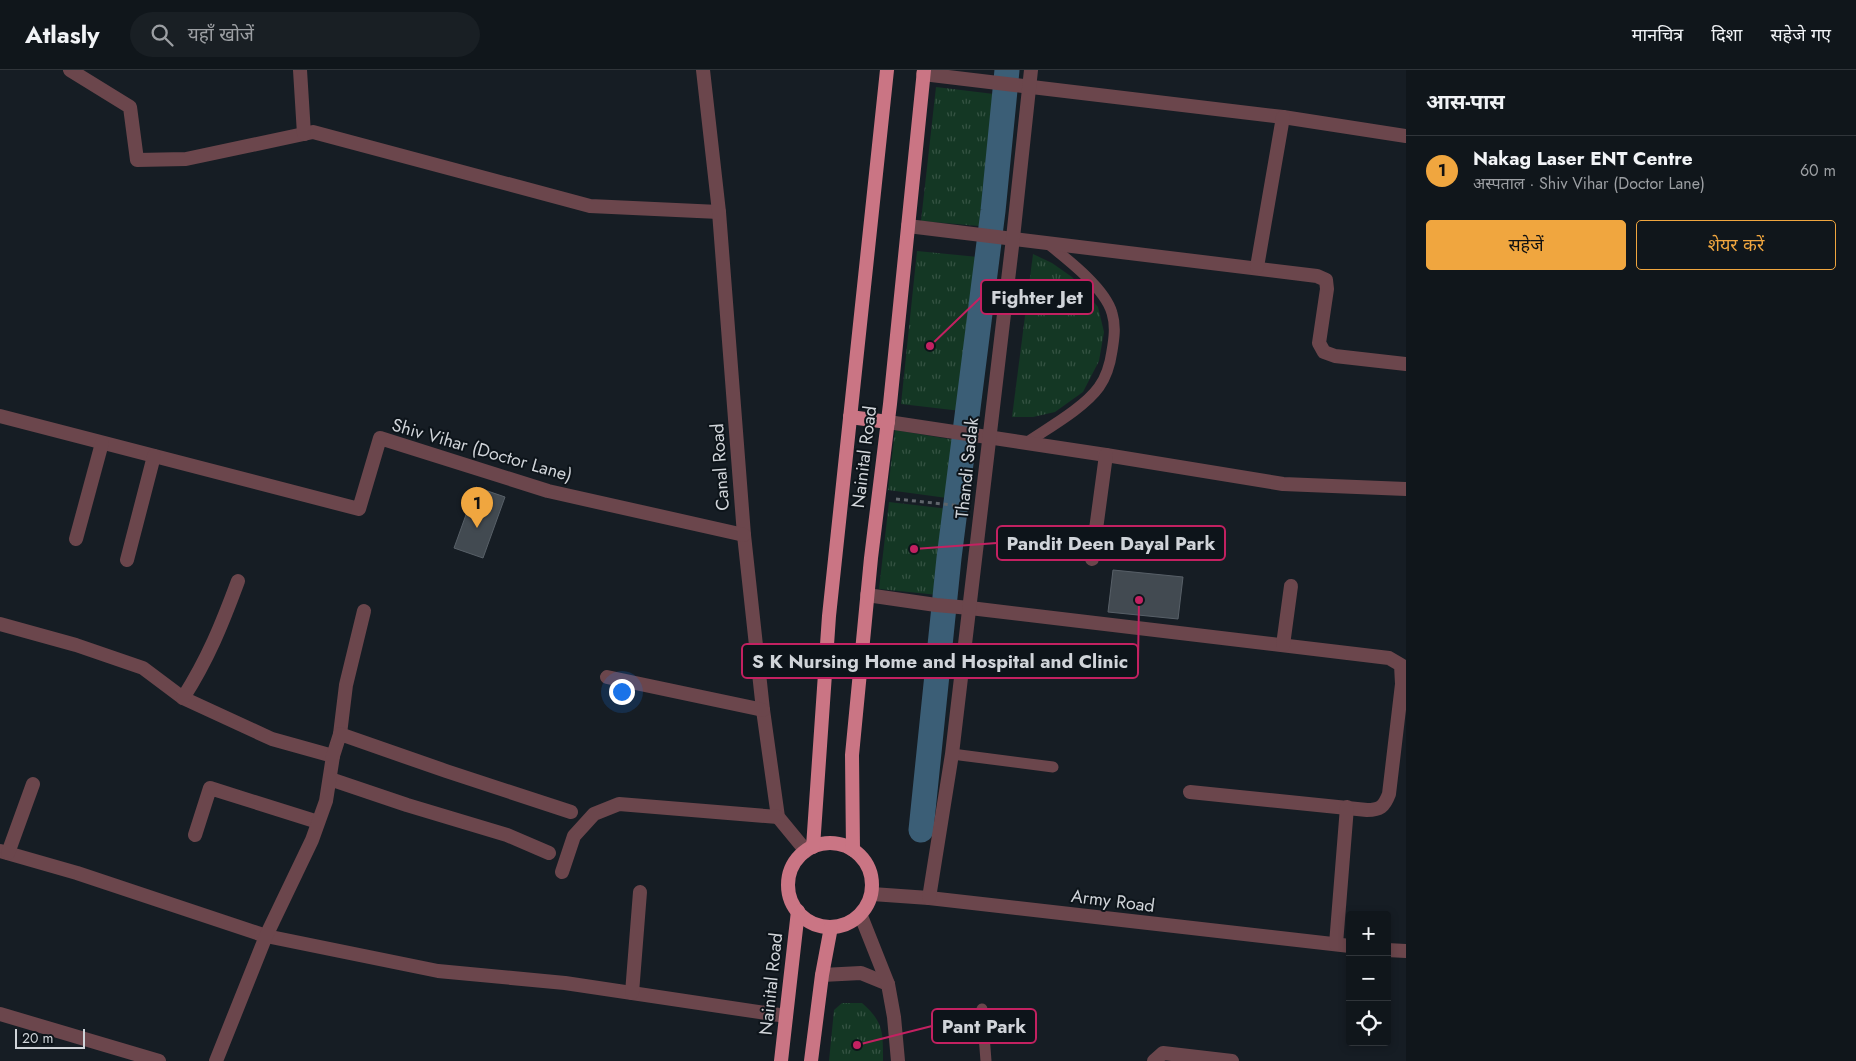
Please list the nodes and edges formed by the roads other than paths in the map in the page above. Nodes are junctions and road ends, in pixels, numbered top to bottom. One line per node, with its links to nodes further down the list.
1 (70, 70): 9 (street)
2 (300, 70): 9 (street)
3 (703, 70): 11 (street, Canal Road)
4 (887, 70): 18 (highway, Nainital Road)
5 (1031, 70): 7 (street, Thandi Sadak)
6 (923, 72): 7 (street); 12 (highway, Nainital Road)
7 (1023, 85): 8 (street); 13 (street, Thandi Sadak)
8 (1283, 117): 10 (street); 15 (street)
9 (304, 134): 11 (street)
10 (1406, 136)
11 (719, 212): 26 (street, Canal Road)
12 (908, 226): 13 (street); 19 (highway, Nainital Road)
13 (1008, 237): 14 (street); 20 (street, Thandi Sadak)
14 (1047, 243): 15 (street); 22 (lane)
15 (1257, 267): 16 (street)
16 (1406, 364)
17 (0, 416): 21 (street, Shiv Vihar (Doctor Lane))
18 (850, 417): 19 (highway); 52 (highway, Nainital Road)
19 (888, 422): 20 (street); 32 (highway, Nainital Road)
20 (982, 436): 22 (street); 33 (street, Thandi Sadak)
21 (102, 443): 24 (street, Shiv Vihar (Doctor Lane)); 27 (street)
22 (1026, 443): 23 (street)
23 (1106, 455): 25 (street); 28 (street)
24 (154, 456): 26 (street, Shiv Vihar (Doctor Lane)); 29 (street)
25 (1406, 489)
26 (744, 535): 39 (street, Canal Road)
27 (76, 539)
28 (1092, 559)
29 (127, 560)
30 (238, 581): 38 (street)
31 (1291, 586): 36 (street)
32 (867, 595): 33 (street); 53 (highway, Nainital Road)
33 (970, 608): 36 (street); 41 (street, Thandi Sadak)
34 (364, 611): 40 (street)
35 (0, 624): 38 (street)
36 (1283, 645): 47 (street)
37 (607, 678): 39 (street)
38 (183, 698): 42 (street)
39 (763, 710): 49 (street, Canal Road)
40 (340, 734): 42 (street); 48 (street)
41 (952, 754): 43 (lane); 59 (street, Thandi Sadak)
42 (333, 756): 44 (street)
43 (1052, 767)
44 (330, 779): 50 (street); 55 (street)
45 (33, 784): 54 (street)
46 (1190, 792): 47 (street)
47 (1347, 807): 64 (street)
48 (571, 812)
49 (778, 817): 52 (street); 56 (street)
50 (318, 822): 51 (street); 63 (street)
51 (194, 835)
52 (809, 849): 53 (highway); 60 (highway)
53 (853, 850): 58 (highway)
54 (4, 852): 63 (street)
55 (549, 853)
56 (562, 872)
57 (640, 892): 69 (street)
58 (872, 894): 59 (street, Army Road); 61 (highway)
59 (929, 898): 64 (street, Army Road)
60 (798, 911): 62 (highway); 72 (highway, Nainital Road)
61 (861, 916): 62 (highway); 68 (street)
62 (831, 927): 67 (highway)
63 (266, 936): 69 (street); 74 (street)
64 (1343, 945)
65 (1391, 950): 66 (street)
66 (1406, 951)
67 (822, 975): 68 (street); 76 (highway)
68 (888, 984): 77 (street)
69 (632, 993): 72 (street)
70 (982, 1009): 78 (lane)
71 (0, 1014): 73 (street)
72 (786, 1016): 75 (highway, Nainital Road)
73 (159, 1061)
74 (216, 1061)
75 (781, 1061)
76 (812, 1061)
77 (898, 1061)
78 (986, 1061)
79 (1154, 1061): 80 (street)
80 (1232, 1061)

